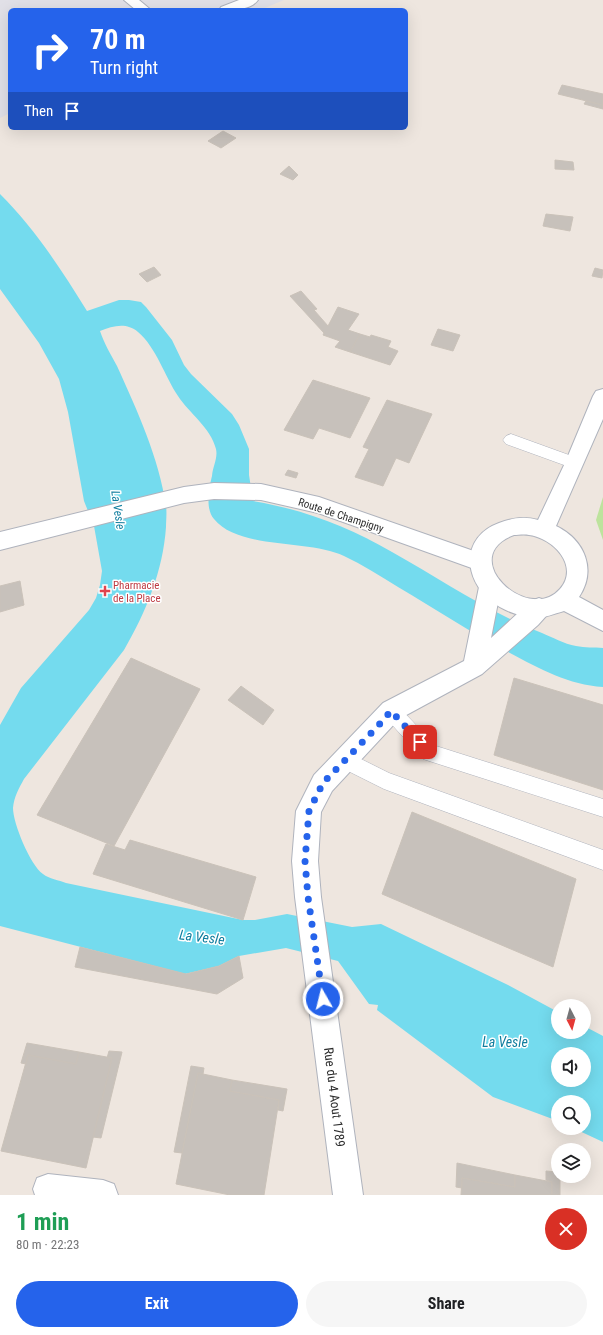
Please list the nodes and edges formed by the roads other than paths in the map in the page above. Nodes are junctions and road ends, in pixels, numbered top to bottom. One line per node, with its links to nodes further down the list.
1 (130, 0): 3 (street)
2 (251, 0): 4 (street)
3 (141, 8)
4 (231, 8)
5 (603, 396): 7 (street)
6 (511, 440): 7 (lane)
7 (575, 463): 8 (street)
8 (544, 530): 10 (street); 12 (street)
9 (0, 541): 10 (street, Route de Champigny)
10 (480, 562): 11 (street)
11 (489, 596): 13 (street); 15 (street)
12 (564, 600): 13 (street); 14 (street)
13 (534, 613): 15 (street, Rue du 4 Aout 1789)
14 (603, 621)
15 (474, 667): 16 (street, Rue du 4 Aout 1789)
16 (391, 711): 17 (street, Rue du 4 Aout 1789); 18 (lane)
17 (345, 760): 19 (lane); 22 (street, Rue du 4 Aout 1789)
18 (603, 808)
19 (603, 860)
20 (48, 1189): 21 (street)
21 (103, 1195)
22 (348, 1195)

